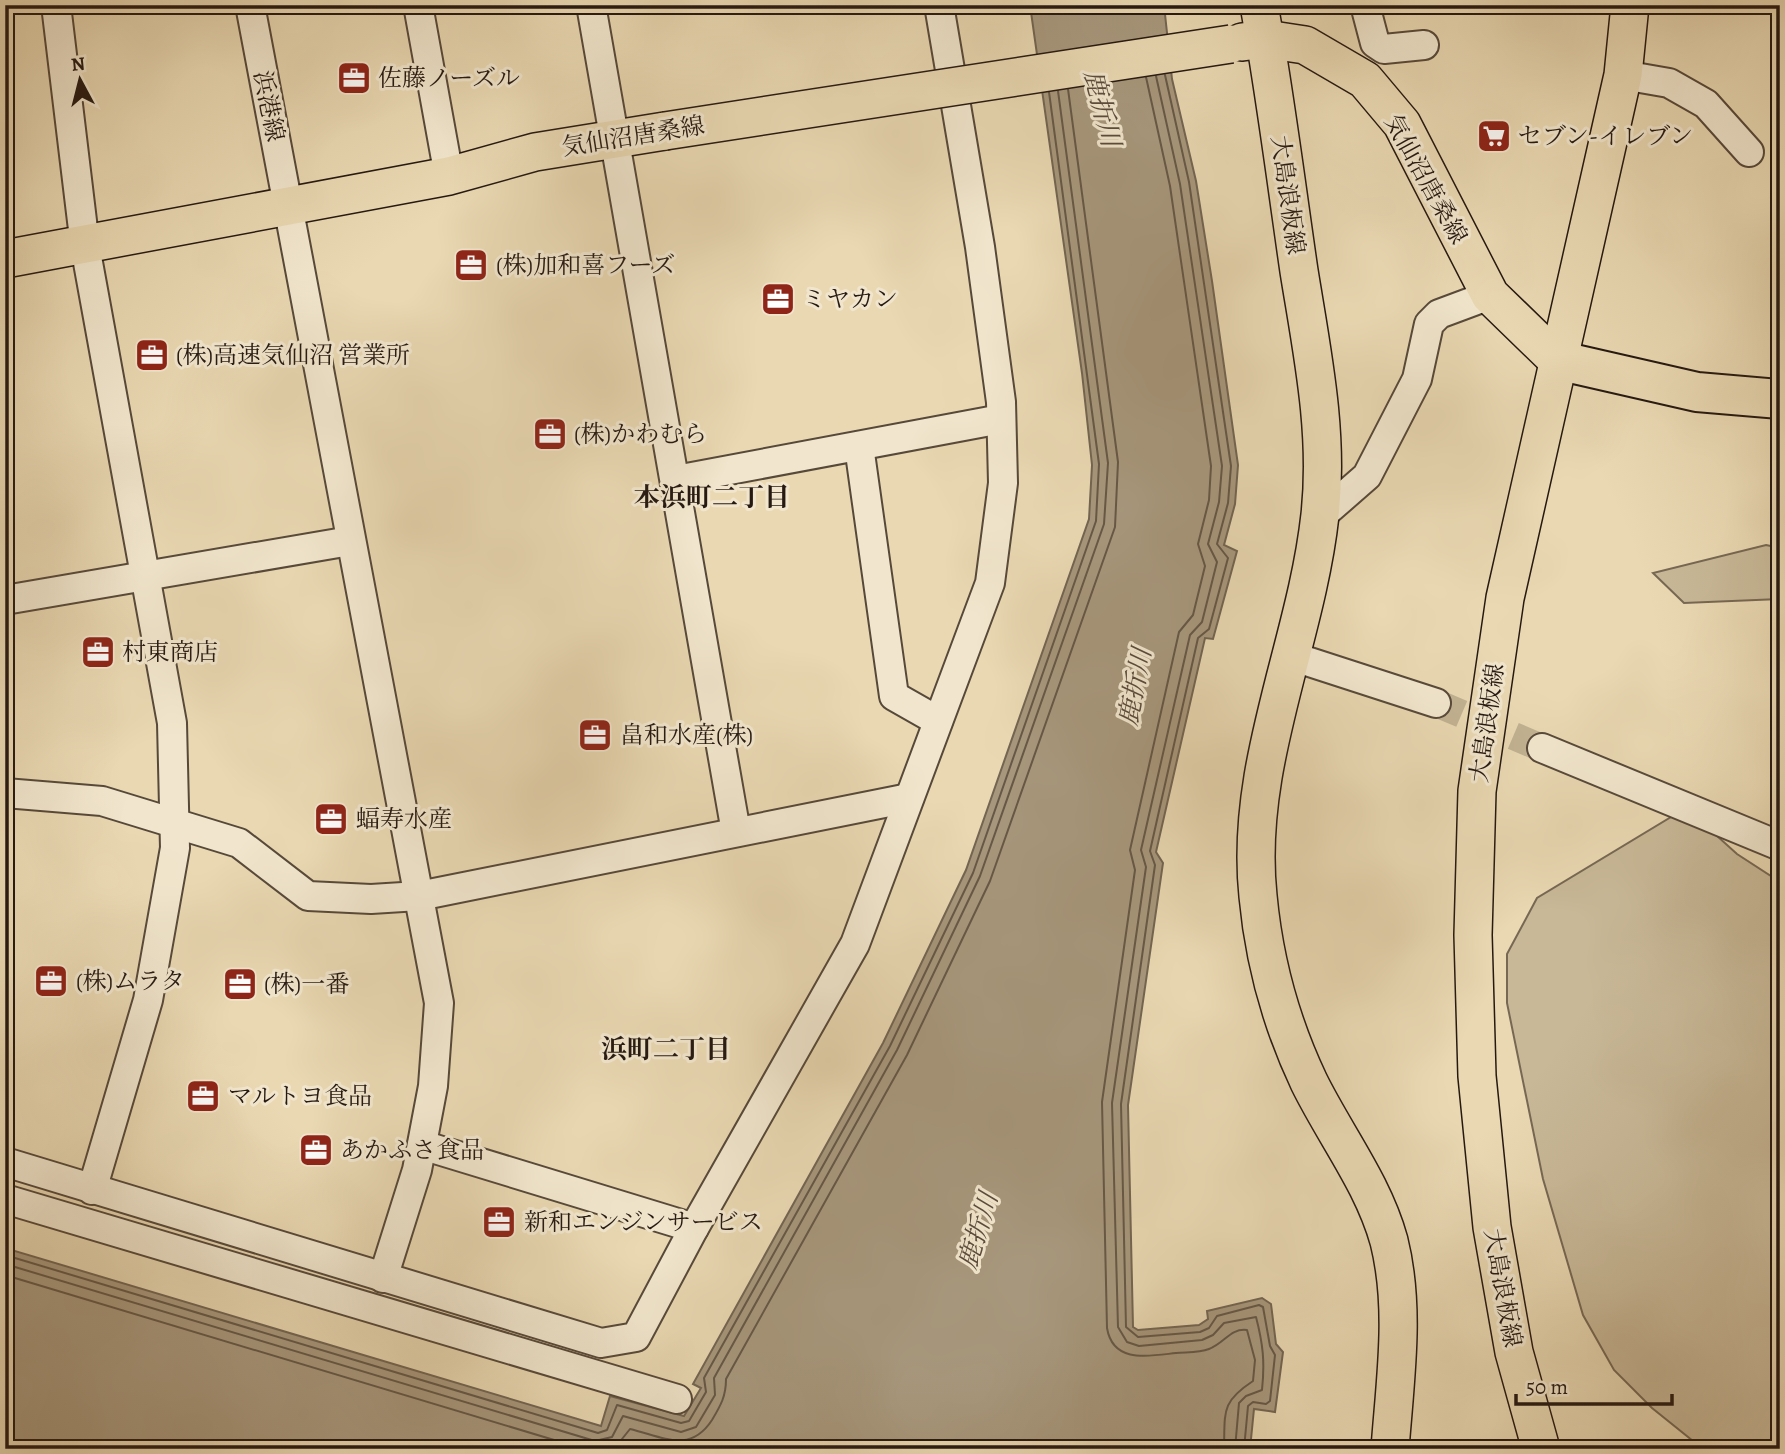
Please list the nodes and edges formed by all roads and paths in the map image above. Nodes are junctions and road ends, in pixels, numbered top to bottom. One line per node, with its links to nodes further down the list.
1 (56, 5): 15 (street)
2 (250, 5): 14 (street, 浜港線)
3 (418, 5): 13 (street)
4 (591, 5): 11 (street)
5 (939, 5): 20 (street)
6 (1365, 5): 9 (street)
7 (1630, 5): 10 (main road, 大島浪板線)
8 (1252, 29): 11 (main road, 気仙沼唐桑線, bridge); 17 (main road, 気仙沼唐桑線); 23 (main road, 大島浪板線)
9 (1424, 45)
10 (1623, 75): 12 (street); 18 (main road, 大島浪板線)
11 (615, 137): 13 (main road, 気仙沼唐桑線); 22 (street)
12 (1749, 152)
13 (449, 176): 14 (main road, 気仙沼唐桑線)
14 (289, 208): 15 (main road, 気仙沼唐桑線); 24 (street, 浜港線)
15 (85, 246): 16 (main road, 気仙沼唐桑線); 25 (street)
16 (5, 260)
17 (1490, 295): 18 (main road, 気仙沼唐桑線); 23 (street)
18 (1557, 360): 19 (highway); 45 (main road, 大島浪板線)
19 (1780, 399)
20 (1001, 419): 21 (street); 29 (street)
21 (859, 446): 22 (street); 29 (street)
22 (676, 480): 34 (street)
23 (1320, 517): 27 (main road, 大島浪板線)
24 (350, 541): 25 (street); 36 (street, 浜港線)
25 (145, 576): 26 (street); 33 (street)
26 (5, 600)
27 (1291, 656): 28 (street); 44 (main road, 大島浪板線)
28 (1436, 703)
29 (938, 721): 32 (street)
30 (1542, 748): 35 (street)
31 (5, 793): 33 (street)
32 (909, 798): 34 (street); 41 (street)
33 (174, 823): 36 (street); 39 (street)
34 (736, 832): 36 (street)
35 (1780, 846)
36 (419, 896): 37 (street, 浜港線)
37 (422, 1144): 41 (street); 42 (street, 浜港線)
38 (5, 1162): 39 (street)
39 (92, 1190): 42 (street)
40 (5, 1199): 43 (street)
41 (694, 1227): 42 (street)
42 (383, 1278)
43 (677, 1399)
44 (1390, 1449)
45 (1541, 1449)

